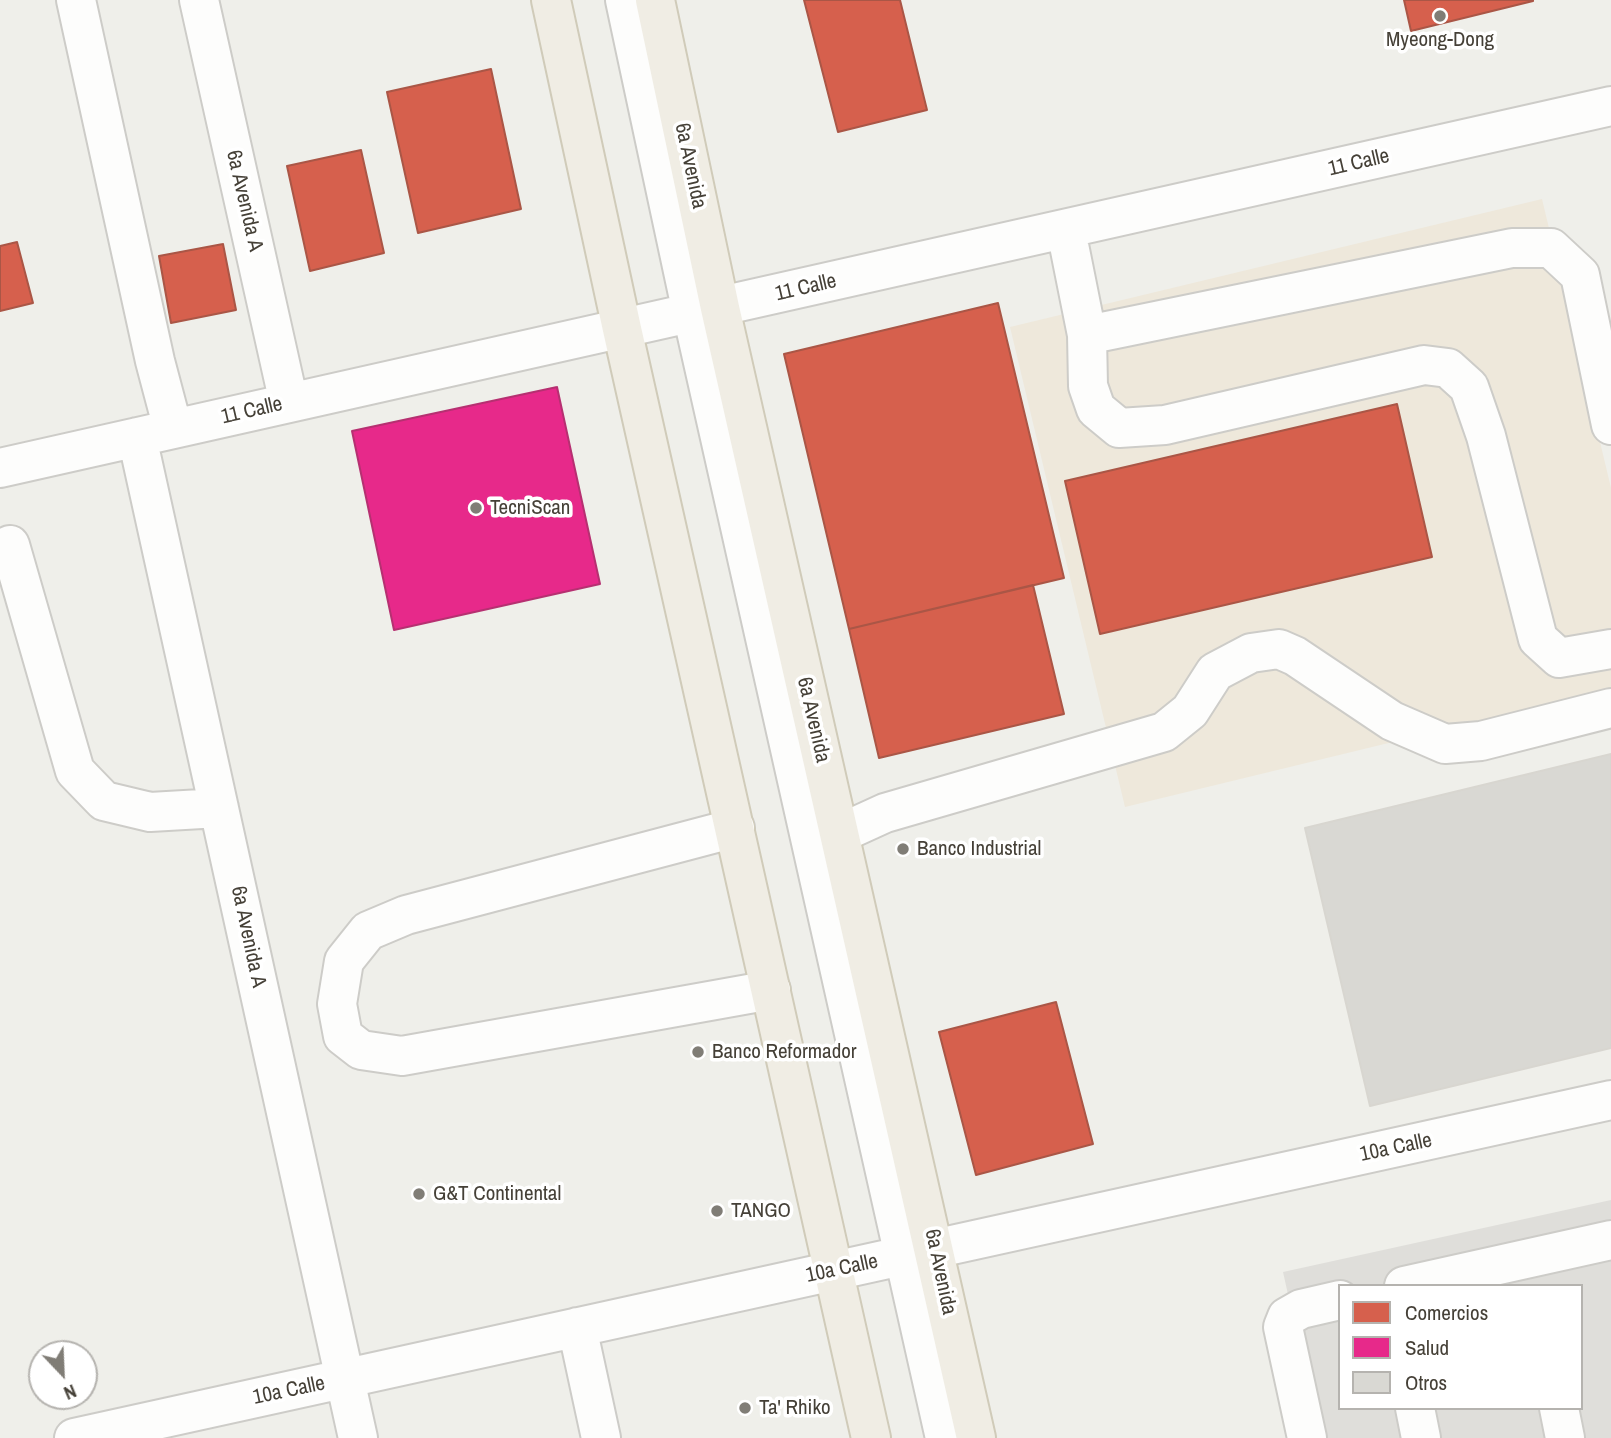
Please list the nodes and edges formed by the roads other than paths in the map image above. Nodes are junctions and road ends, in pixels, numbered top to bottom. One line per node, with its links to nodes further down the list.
1 (76, 0): 13 (street, 6a Avenida A)
2 (199, 0): 11 (street, 6a Avenida A)
3 (551, 0): 9 (main road)
4 (625, 0): 8 (street)
5 (655, 0): 8 (main road, 6a Avenida)
6 (1611, 106): 7 (street, 11 Calle)
7 (1066, 230): 8 (street, 11 Calle); 10 (street)
8 (706, 311): 9 (street, 11 Calle); 20 (main road, 6a Avenida); 24 (street)
9 (622, 329): 11 (street, 11 Calle); 19 (main road)
10 (1087, 335): 12 (street); 16 (street)
11 (289, 402): 13 (street, 11 Calle)
12 (1611, 425)
13 (155, 433): 14 (street, 11 Calle); 18 (street, 6a Avenida A)
14 (0, 468)
15 (10, 545): 18 (street)
16 (1611, 649)
17 (1611, 708): 20 (street)
18 (219, 808): 30 (street, 6a Avenida A)
19 (735, 828): 21 (main road); 21 (street)
20 (839, 834): 24 (main road, 6a Avenida)
21 (771, 990): 25 (main road)
22 (1611, 1100): 24 (street, 10a Calle)
23 (1611, 1240): 26 (street)
24 (920, 1252): 25 (street, 10a Calle); 37 (street); 38 (main road, 6a Avenida)
25 (835, 1270): 29 (street, 10a Calle); 36 (main road)
26 (1529, 1272): 27 (street)
27 (1422, 1284)
28 (1338, 1300): 39 (street)
29 (577, 1327): 30 (street, 10a Calle); 35 (street)
30 (344, 1378): 33 (street, 10a Calle); 34 (street, 6a Avenida A)
31 (1415, 1410): 40 (street)
32 (1559, 1410): 41 (street)
33 (74, 1438)
34 (358, 1438)
35 (601, 1438)
36 (871, 1438)
37 (945, 1438)
38 (976, 1438)
39 (1307, 1438)
40 (1421, 1438)
41 (1565, 1438)

